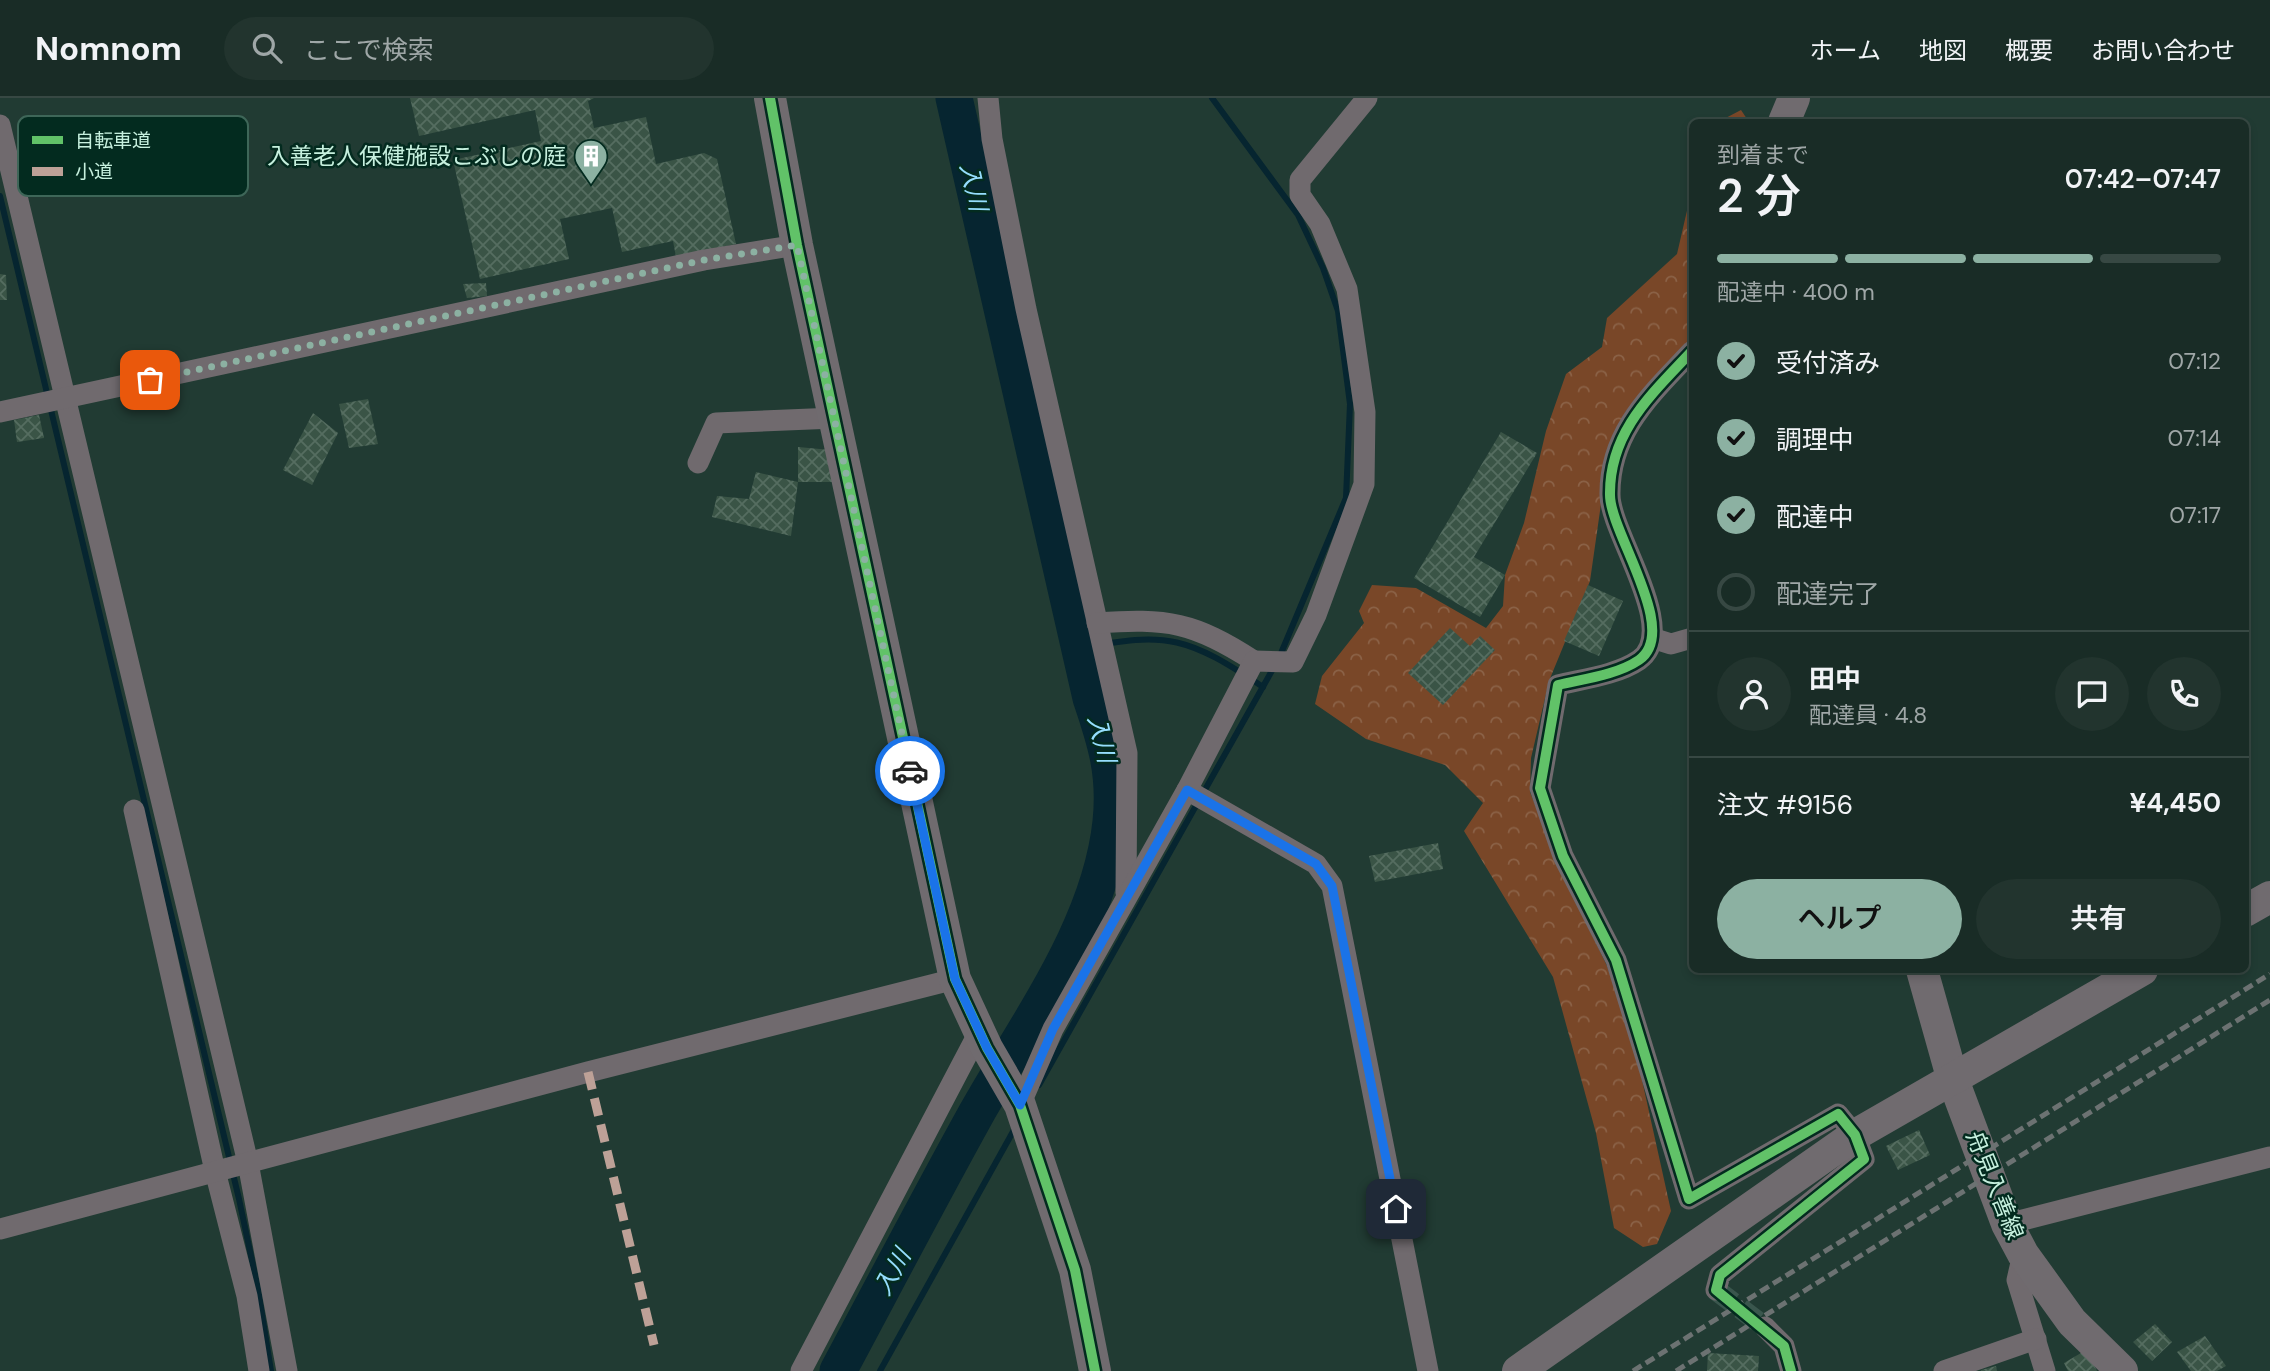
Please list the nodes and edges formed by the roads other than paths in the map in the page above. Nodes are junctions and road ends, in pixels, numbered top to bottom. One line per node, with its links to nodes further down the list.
1 (770, 98): 7 (street)
2 (988, 98): 13 (street)
3 (1367, 98): 16 (street)
4 (1794, 98): 5 (street)
5 (1785, 119)
6 (0, 125): 9 (street)
7 (797, 245): 9 (street); 11 (street)
8 (1689, 354): 14 (street)
9 (65, 398): 10 (street); 30 (street)
10 (0, 412)
11 (835, 418): 12 (street); 24 (street)
12 (698, 463)
13 (1097, 623): 16 (street); 19 (street)
14 (1652, 638): 15 (street); 28 (street)
15 (1689, 639)
16 (1254, 661): 17 (street)
17 (1187, 790): 19 (street); 42 (street)
18 (134, 810): 31 (street)
19 (1126, 894): 27 (street)
20 (2270, 897): 21 (street)
21 (2249, 909)
22 (1923, 973): 26 (street, 舟見入善線)
23 (2137, 973): 26 (street)
24 (955, 979): 25 (street); 30 (street)
25 (983, 1040): 27 (street); 40 (street)
26 (1952, 1077): 28 (street); 32 (street, 舟見入善線)
27 (1016, 1099): 41 (street)
28 (1855, 1135): 35 (street); 43 (street)
29 (2270, 1157): 32 (street)
30 (248, 1163): 31 (street); 39 (street)
31 (215, 1171): 33 (street); 38 (street)
32 (2007, 1224): 34 (street, 舟見入善線)
33 (0, 1229)
34 (2023, 1254): 37 (street); 47 (street, 舟見入善線)
35 (1716, 1290)
36 (1765, 1327): 44 (street)
37 (2036, 1339): 45 (street); 46 (street)
38 (259, 1371)
39 (287, 1371)
40 (801, 1371)
41 (1095, 1371)
42 (1428, 1371)
43 (1518, 1371)
44 (1791, 1371)
45 (1944, 1371)
46 (2045, 1371)
47 (2122, 1371)

